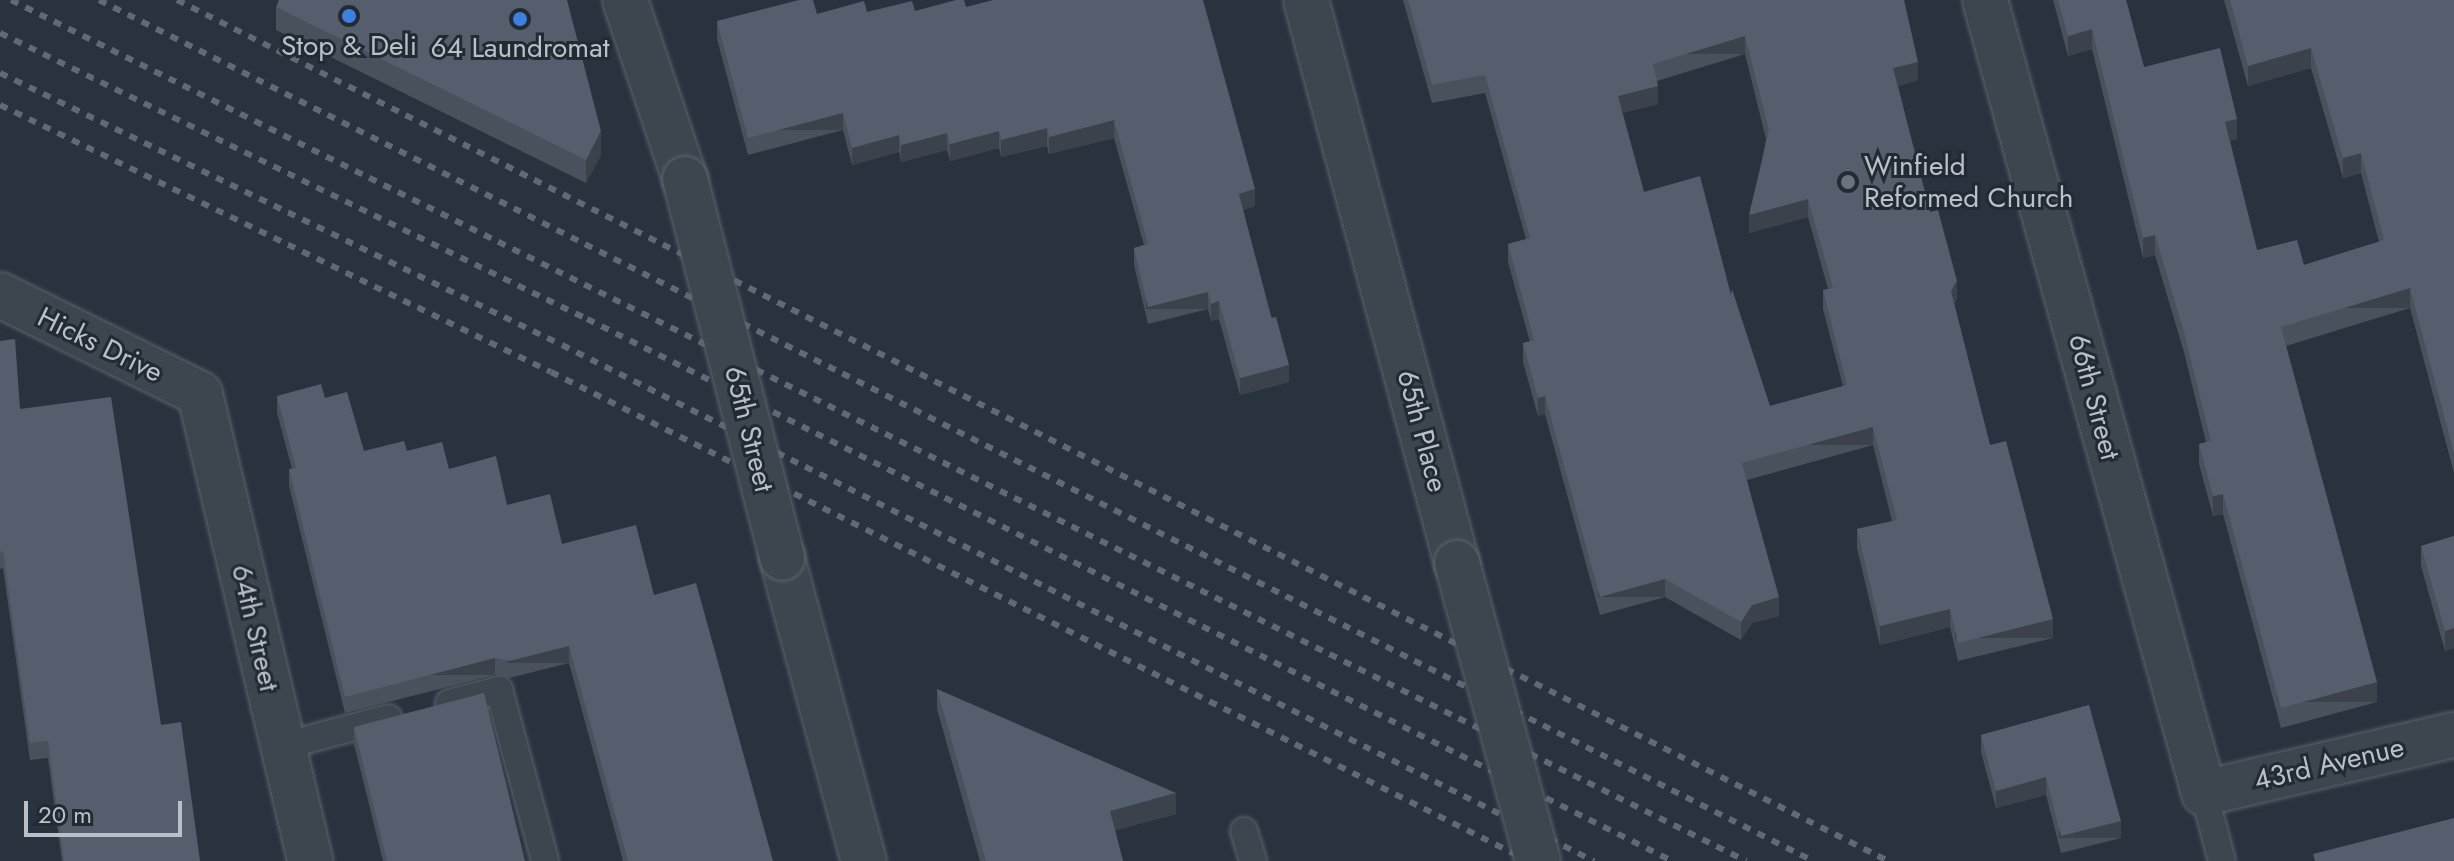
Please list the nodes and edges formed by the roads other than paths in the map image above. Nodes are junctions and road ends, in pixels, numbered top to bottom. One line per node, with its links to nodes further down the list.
1 (625, 0): 12 (street, 65th Street, bridge)
2 (1306, 0): 14 (street, 65th Place, bridge)
3 (1985, 0): 8 (street, 66th Street)
4 (0, 295): 5 (street, Hicks Drive)
5 (200, 394): 7 (street, 64th Street)
6 (2454, 735): 8 (street, 43rd Avenue)
7 (283, 746): 10 (street, 64th Street); 11 (lane)
8 (2204, 793): 15 (lane)
9 (1244, 831): 13 (lane)
10 (310, 861)
11 (545, 861)
12 (864, 861)
13 (1253, 861)
14 (1538, 861)
15 (2222, 861)

